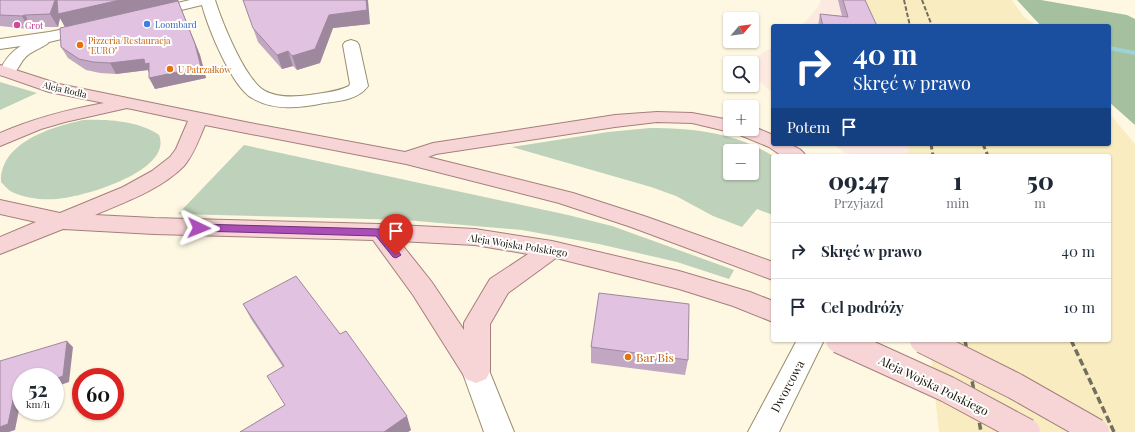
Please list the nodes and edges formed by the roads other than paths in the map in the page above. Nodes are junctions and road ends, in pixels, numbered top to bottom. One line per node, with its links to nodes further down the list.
1 (208, 0): 2 (street); 6 (street)
2 (138, 16)
3 (100, 25): 4 (street)
4 (49, 37): 5 (street); 7 (street)
5 (0, 44)
6 (351, 45)
7 (3, 71): 8 (main road, Aleja Rodła)
8 (131, 103): 9 (main road, Aleja Rodła); 12 (main road)
9 (199, 118): 16 (main road); 18 (main road)
10 (723, 125): 16 (main road)
11 (759, 136): 13 (main road)
12 (3, 139)
13 (771, 141)
14 (780, 146): 15 (main road)
15 (793, 154)
16 (406, 158): 22 (main road)
17 (0, 208): 18 (main road, Aleja Wojska Polskiego)
18 (63, 221): 19 (main road, Aleja Wojska Polskiego); 20 (main road)
19 (379, 232): 21 (main road, Aleja Wojska Polskiego); 27 (main road)
20 (0, 246)
21 (552, 249): 23 (main road, Aleja Wojska Polskiego); 27 (main road)
22 (768, 269)
23 (771, 311)
24 (810, 342): 29 (street, Dworcowa)
25 (844, 342): 30 (main road, Aleja Wojska Polskiego, bridge)
26 (927, 342): 31 (main road, bridge)
27 (476, 371): 28 (street)
28 (499, 432)
29 (763, 432)
30 (1027, 432)
31 (1096, 432)

